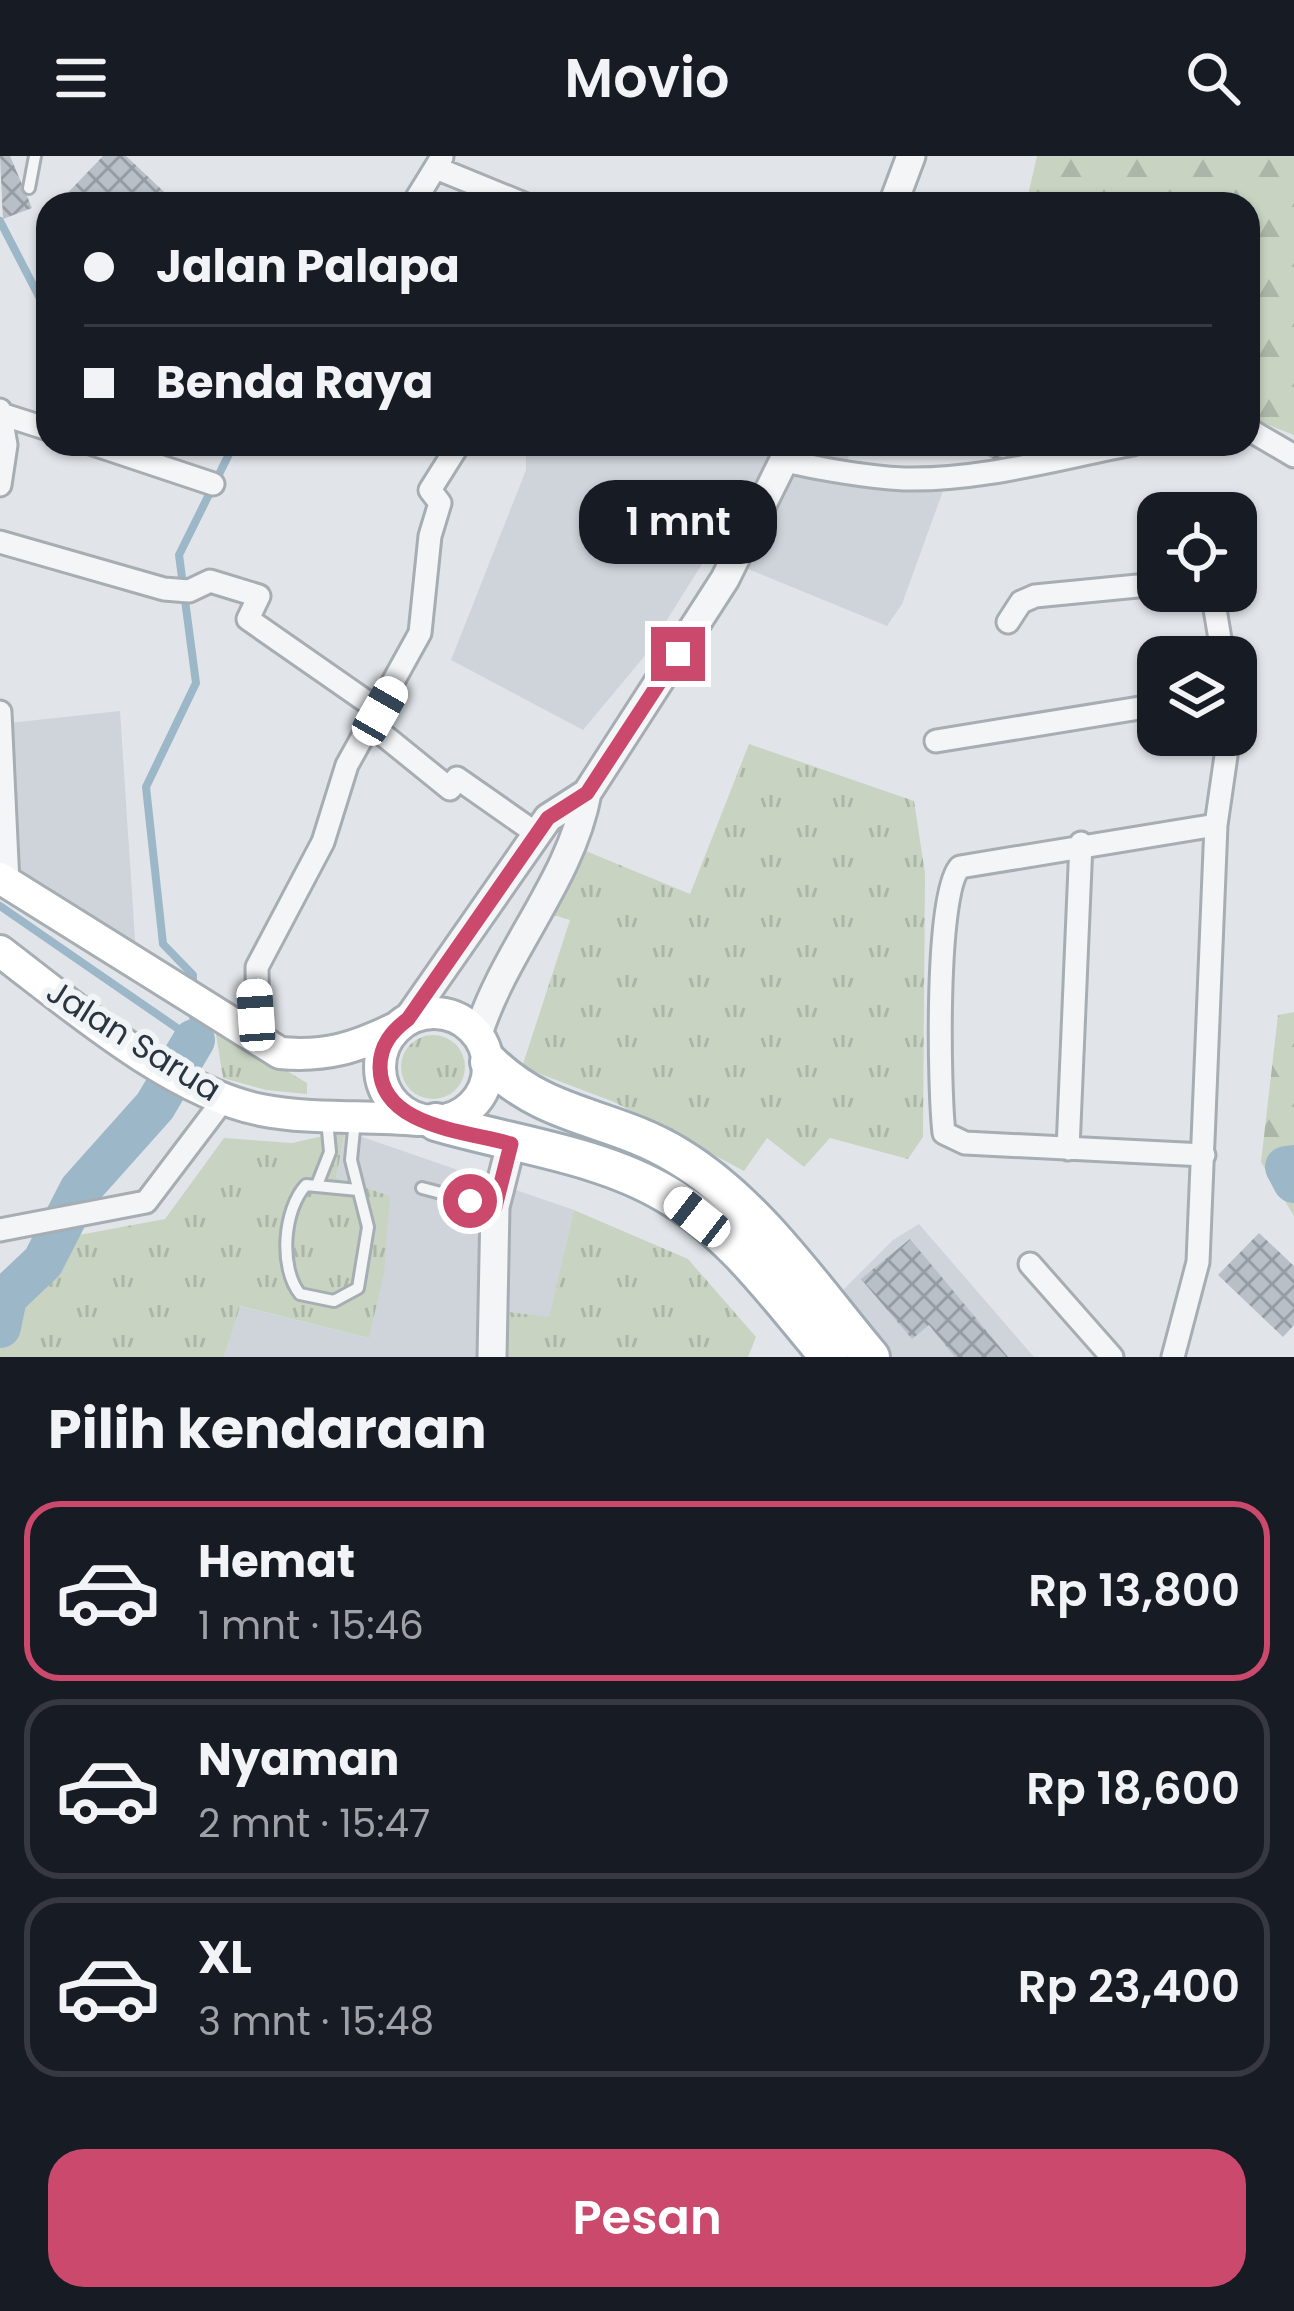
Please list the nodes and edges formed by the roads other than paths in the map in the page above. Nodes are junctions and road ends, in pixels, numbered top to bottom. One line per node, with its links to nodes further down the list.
1 (35, 156): 4 (lane)
2 (910, 156): 7 (street)
3 (439, 162): 5 (street); 6 (street)
4 (29, 188)
5 (420, 192)
6 (500, 192)
7 (897, 192)
8 (1, 412): 9 (street); 18 (street)
9 (36, 425)
10 (1260, 436): 16 (street)
11 (129, 456): 17 (street)
12 (451, 456): 24 (street)
13 (786, 456): 27 (street)
14 (799, 456): 15 (street)
15 (1076, 456)
16 (1294, 456)
17 (213, 484)
18 (0, 485)
19 (0, 542): 24 (street)
20 (1137, 586): 21 (street)
21 (1008, 622)
22 (1137, 708): 25 (street)
23 (0, 712): 31 (street)
24 (375, 718): 29 (street); 34 (street)
25 (936, 742)
26 (1226, 756): 28 (street)
27 (587, 793): 29 (street); 35 (street)
28 (1216, 825): 30 (street); 43 (street)
29 (537, 834): 33 (street)
30 (1082, 843): 42 (street); 42 (street)
31 (4, 880): 34 (main road, Jalan Sarua)
32 (0, 951): 37 (main road, Jalan Sarua)
33 (402, 1024): 34 (main road, Jalan Sarua); 35 (main road); 40 (main road)
34 (258, 1042)
35 (483, 1048): 36 (main road); 40 (main road)
36 (520, 1091): 41 (main road); 52 (main road)
37 (216, 1095): 39 (main road, Jalan Sarua); 48 (street)
38 (358, 1114): 39 (main road, Jalan Sarua); 40 (main road, Jalan Sarua); 46 (lane)
39 (325, 1115): 44 (lane)
40 (427, 1121): 41 (main road)
41 (511, 1144): 47 (street); 51 (main road)
42 (1067, 1149): 43 (street)
43 (1204, 1155): 54 (street)
44 (317, 1184): 46 (lane); 46 (lane)
45 (422, 1188): 47 (lane)
46 (358, 1190)
47 (495, 1207): 50 (street)
48 (0, 1230)
49 (1030, 1264): 53 (street)
50 (492, 1357)
51 (829, 1357)
52 (871, 1357)
53 (1112, 1357)
54 (1173, 1357)

